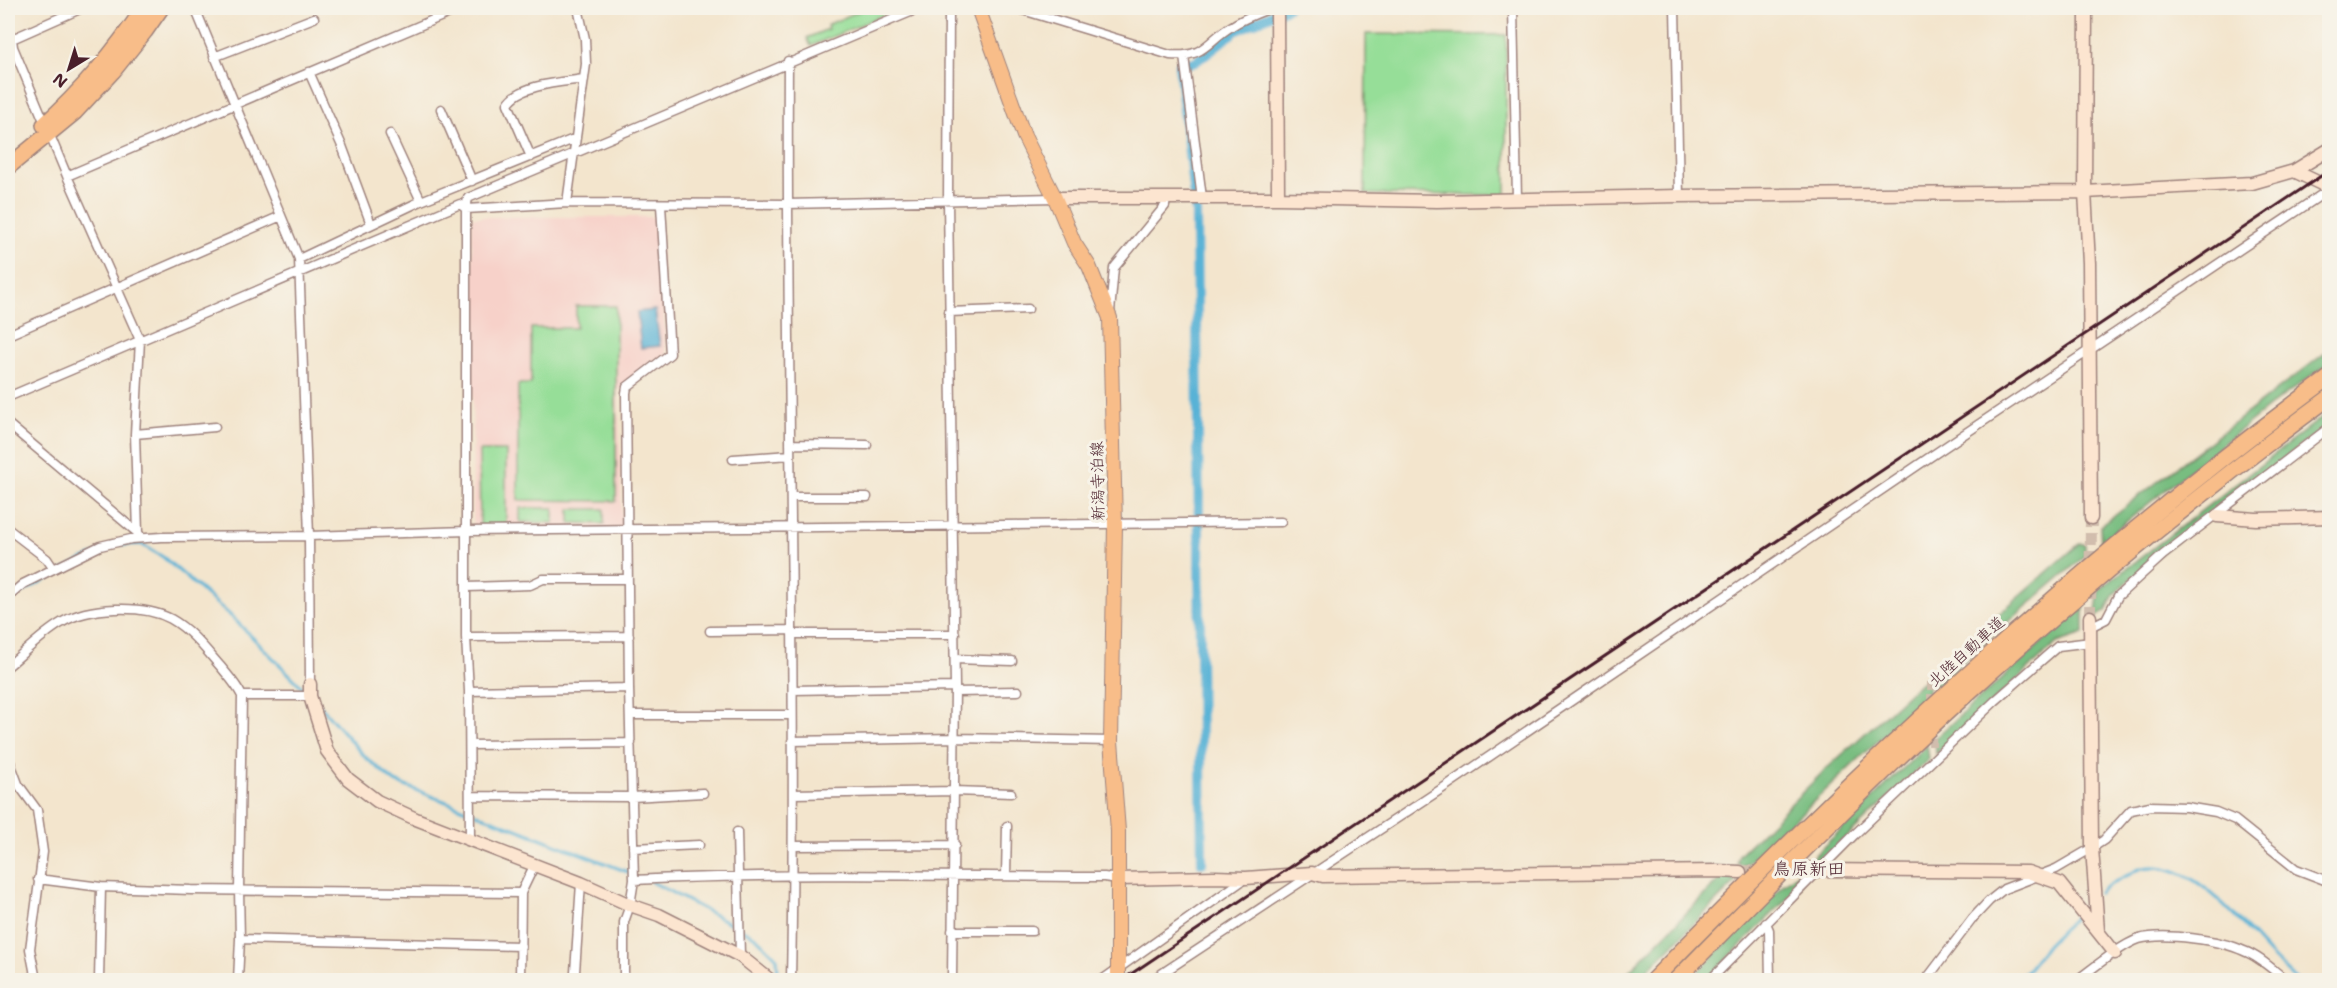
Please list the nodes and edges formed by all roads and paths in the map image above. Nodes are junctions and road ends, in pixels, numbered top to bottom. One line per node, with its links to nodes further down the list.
1 (82, 8): 17 (street)
2 (144, 8): 25 (highway)
3 (161, 8): 25 (highway)
4 (195, 8): 19 (street)
5 (461, 8): 21 (street)
6 (578, 8): 22 (street)
7 (920, 8): 20 (street)
8 (949, 8): 45 (street)
9 (978, 8): 39 (main road, 新潟寺泊線)
10 (1016, 8): 18 (street)
11 (1271, 8): 18 (street)
12 (1277, 8): 41 (street)
13 (1513, 8): 42 (street)
14 (1675, 8): 38 (street)
15 (2086, 8): 37 (street)
16 (314, 18): 19 (street)
17 (10, 38): 25 (street)
18 (1184, 56): 40 (street)
19 (214, 57): 23 (street)
20 (788, 61): 29 (street); 47 (street)
21 (309, 72): 23 (street); 51 (street)
22 (584, 79): 27 (street); 31 (street)
23 (235, 104): 34 (street); 50 (street)
24 (441, 109): 35 (street)
25 (47, 128): 30 (highway); 32 (highway); 34 (street)
26 (390, 134): 44 (street)
27 (576, 138): 29 (street); 31 (street)
28 (2330, 149): 33 (street)
29 (574, 154): 46 (street); 49 (street)
30 (8, 155)
31 (531, 157): 35 (street)
32 (8, 167)
33 (2294, 171): 36 (street); 37 (street)
34 (67, 176): 54 (street)
35 (472, 181): 44 (street)
36 (2330, 189): 60 (street)
37 (2085, 192): 38 (street); 60 (street)
38 (1679, 196): 42 (street)
39 (1055, 198): 43 (street); 45 (street); 57 (main road, 新潟寺泊線)
40 (1202, 198): 41 (street); 43 (street)
41 (1278, 198): 42 (street)
42 (1517, 198)
43 (1166, 199): 57 (street)
44 (421, 201): 51 (street)
45 (948, 201): 47 (street); 56 (street)
46 (567, 203): 48 (street); 49 (street)
47 (788, 204): 48 (street); 68 (street)
48 (662, 205): 82 (street)
49 (466, 209): 53 (street); 83 (street)
50 (281, 216): 52 (street); 54 (street)
51 (371, 224): 52 (street)
52 (299, 259): 53 (street)
53 (301, 272): 59 (street); 85 (street)
54 (118, 288): 58 (street); 59 (street)
55 (1028, 309): 56 (street)
56 (949, 312): 78 (street)
57 (1110, 318): 79 (main road, 新潟寺泊線)
58 (8, 335)
59 (140, 340): 62 (street); 67 (street)
60 (2089, 351): 75 (street); 133 (street)
61 (2330, 377): 169 (highway, 北陸自動車道)
62 (8, 397)
63 (2330, 397): 170 (highway, 北陸自動車道)
64 (8, 424): 84 (street)
65 (215, 427): 67 (street)
66 (2330, 427): 74 (street)
67 (135, 434): 84 (street)
68 (790, 444): 69 (street); 70 (street)
69 (867, 445)
70 (790, 455): 71 (street); 73 (street)
71 (733, 459)
72 (867, 496): 73 (street)
73 (791, 497): 80 (street)
74 (2217, 516): 76 (street); 90 (street)
75 (2091, 518)
76 (2330, 518)
77 (1281, 522): 79 (street)
78 (954, 525): 79 (street); 80 (street); 93 (street)
79 (1115, 525): 111 (main road, 新潟寺泊線)
80 (792, 526): 82 (street); 92 (street)
81 (8, 529): 86 (street)
82 (627, 529): 83 (street); 87 (street)
83 (467, 531): 85 (street); 88 (street)
84 (141, 536): 85 (street); 86 (street)
85 (309, 536): 101 (street)
86 (53, 568): 89 (street)
87 (627, 579): 88 (street); 94 (street)
88 (466, 586): 95 (street)
89 (8, 597)
90 (2090, 622): 96 (street)
91 (710, 631): 92 (street)
92 (792, 632): 93 (street); 102 (street)
93 (955, 634): 97 (street)
94 (629, 636): 95 (street); 100 (street)
95 (466, 637): 104 (street)
96 (2091, 642): 128 (street); 131 (street)
97 (955, 659): 98 (street); 103 (street)
98 (1012, 661)
99 (8, 666): 106 (street)
100 (629, 688): 104 (street); 107 (street)
101 (310, 690): 106 (street); 123 (street)
102 (793, 690): 103 (street); 108 (street)
103 (955, 690): 105 (street); 109 (street)
104 (469, 691): 113 (street)
105 (1018, 691)
106 (242, 696): 146 (street)
107 (630, 715): 108 (street); 112 (street)
108 (792, 715): 110 (street)
109 (955, 738): 110 (street); 111 (street); 115 (street)
110 (792, 741): 118 (street)
111 (1111, 741): 140 (main road, 新潟寺泊線)
112 (631, 743): 113 (street); 120 (street)
113 (470, 745): 119 (street)
114 (8, 757): 139 (street)
115 (954, 791): 117 (street); 118 (street); 125 (street)
116 (702, 793): 120 (street)
117 (1011, 793)
118 (793, 794): 126 (street)
119 (470, 796): 120 (street); 123 (street)
120 (632, 797): 127 (street)
121 (1007, 826): 136 (street)
122 (737, 832): 138 (street)
123 (470, 838): 129 (street)
124 (699, 845): 127 (street)
125 (955, 845): 126 (street); 134 (street)
126 (794, 846): 135 (street)
127 (633, 848): 142 (street)
128 (2092, 848): 137 (street); 143 (street); 152 (street)
129 (534, 866): 144 (street); 147 (street)
130 (1806, 868): 131 (street)
131 (1820, 870): 137 (street); 149 (street)
132 (1740, 872): 133 (street)
133 (1312, 873): 141 (street); 168 (street)
134 (952, 875): 135 (street); 136 (street); 150 (street)
135 (793, 876): 138 (street); 165 (street)
136 (1006, 876): 140 (street)
137 (2039, 876): 152 (street); 173 (street)
138 (737, 877): 142 (street); 156 (street)
139 (38, 879): 145 (street); 160 (street)
140 (1118, 879): 141 (street); 159 (main road, 新潟寺泊線)
141 (1246, 879): 159 (street)
142 (634, 880): 148 (street)
143 (2330, 882)
144 (581, 883): 148 (street); 157 (street)
145 (101, 887): 146 (street); 161 (street)
146 (239, 890): 147 (street); 153 (street)
147 (521, 893): 154 (street)
148 (630, 905): 156 (street); 158 (street)
149 (1766, 923): 171 (street); 172 (street)
150 (952, 931): 151 (street); 166 (street)
151 (1032, 931)
152 (2098, 932): 155 (street)
153 (240, 939): 154 (street); 162 (street)
154 (521, 946): 163 (street)
155 (2115, 953): 174 (street); 175 (street)
156 (740, 956): 164 (street)
157 (575, 972)
158 (624, 975)
159 (1118, 975): 167 (street)
160 (36, 981)
161 (99, 981)
162 (238, 981)
163 (520, 981)
164 (770, 981)
165 (791, 981)
166 (952, 981)
167 (1102, 981)
168 (1152, 981)
169 (1653, 981)
170 (1676, 981)
171 (1710, 981)
172 (1770, 981)
173 (1926, 981)
174 (2077, 981)
175 (2286, 981)

